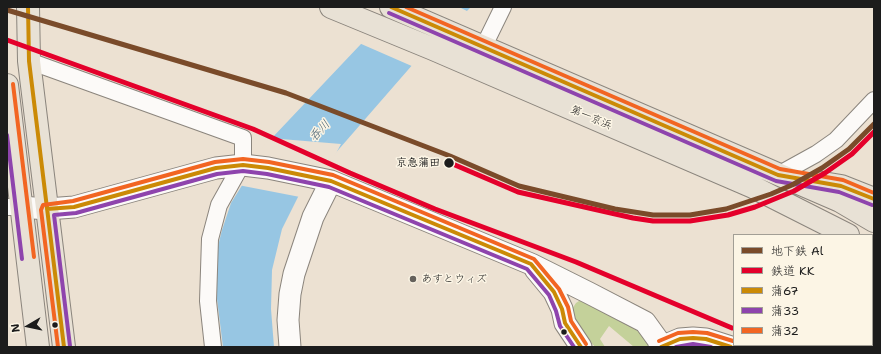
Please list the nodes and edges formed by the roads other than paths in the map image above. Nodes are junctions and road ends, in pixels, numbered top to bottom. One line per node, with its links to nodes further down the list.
1 (28, 7): 6 (main road)
2 (331, 7): 7 (main road, 第一京浜)
3 (503, 7): 5 (street)
4 (397, 8): 5 (main road, 第一京浜)
5 (484, 46): 7 (street); 11 (main road, 第一京浜)
6 (28, 61): 10 (street); 15 (main road)
7 (474, 68): 17 (main road, 第一京浜)
8 (7, 85): 14 (main road)
9 (874, 100): 11 (street)
10 (246, 166): 12 (street); 15 (street); 23 (street)
11 (778, 174): 13 (main road); 16 (main road, 第一京浜)
12 (326, 181): 18 (street); 24 (street)
13 (874, 199)
14 (14, 207): 15 (street); 21 (main road)
15 (48, 209): 22 (main road)
16 (874, 221)
17 (843, 233)
18 (531, 264): 19 (street); 20 (street)
19 (583, 290): 20 (street); 26 (street)
20 (562, 309): 25 (street)
21 (38, 347)
22 (64, 347)
23 (213, 347)
24 (290, 347)
25 (581, 347)
26 (660, 347): 27 (street)
27 (731, 347)

